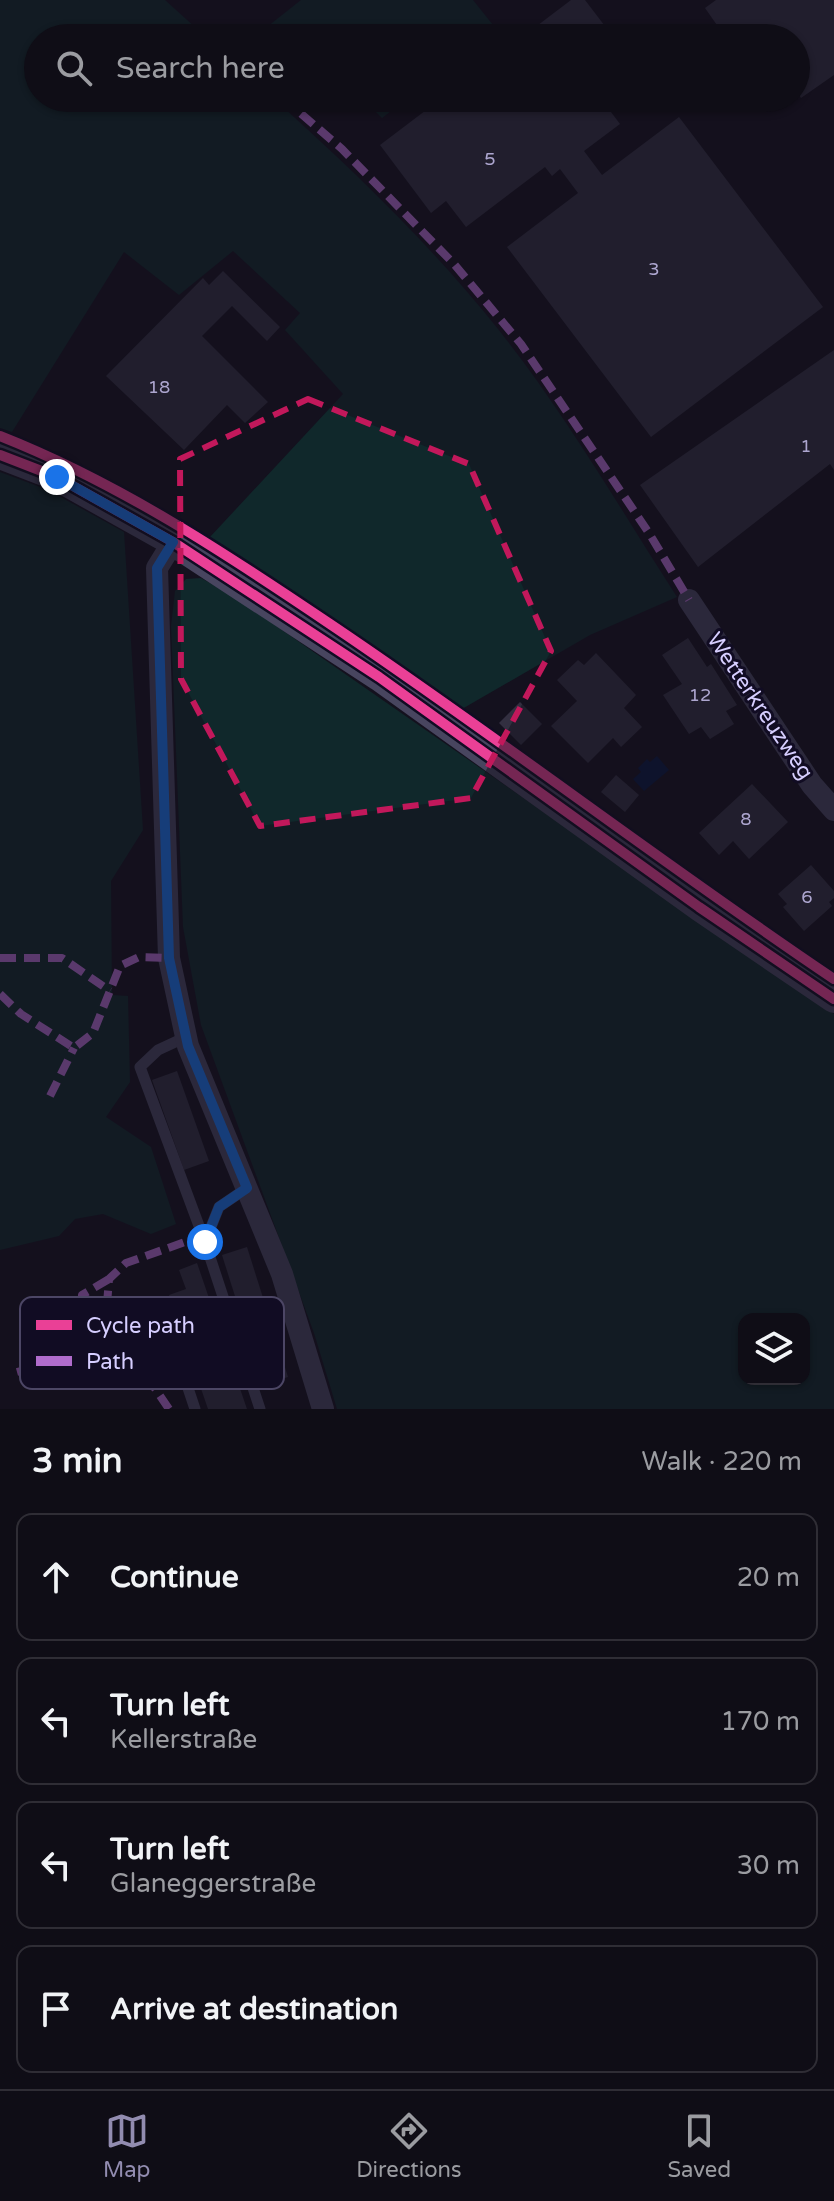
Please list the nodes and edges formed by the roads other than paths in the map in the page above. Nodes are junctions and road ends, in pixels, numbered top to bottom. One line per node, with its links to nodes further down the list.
1 (0, 455): 2 (street)
2 (173, 542): 5 (street); 6 (street)
3 (689, 600): 4 (street, Wetterkreuzweg)
4 (834, 810)
5 (834, 999)
6 (186, 1037): 7 (street); 8 (lane)
7 (247, 1188): 8 (lane); 14 (street)
8 (205, 1242): 9 (lane)
9 (223, 1297)
10 (188, 1389): 12 (lane)
11 (253, 1389): 13 (lane)
12 (195, 1409)
13 (260, 1409)
14 (323, 1409)

